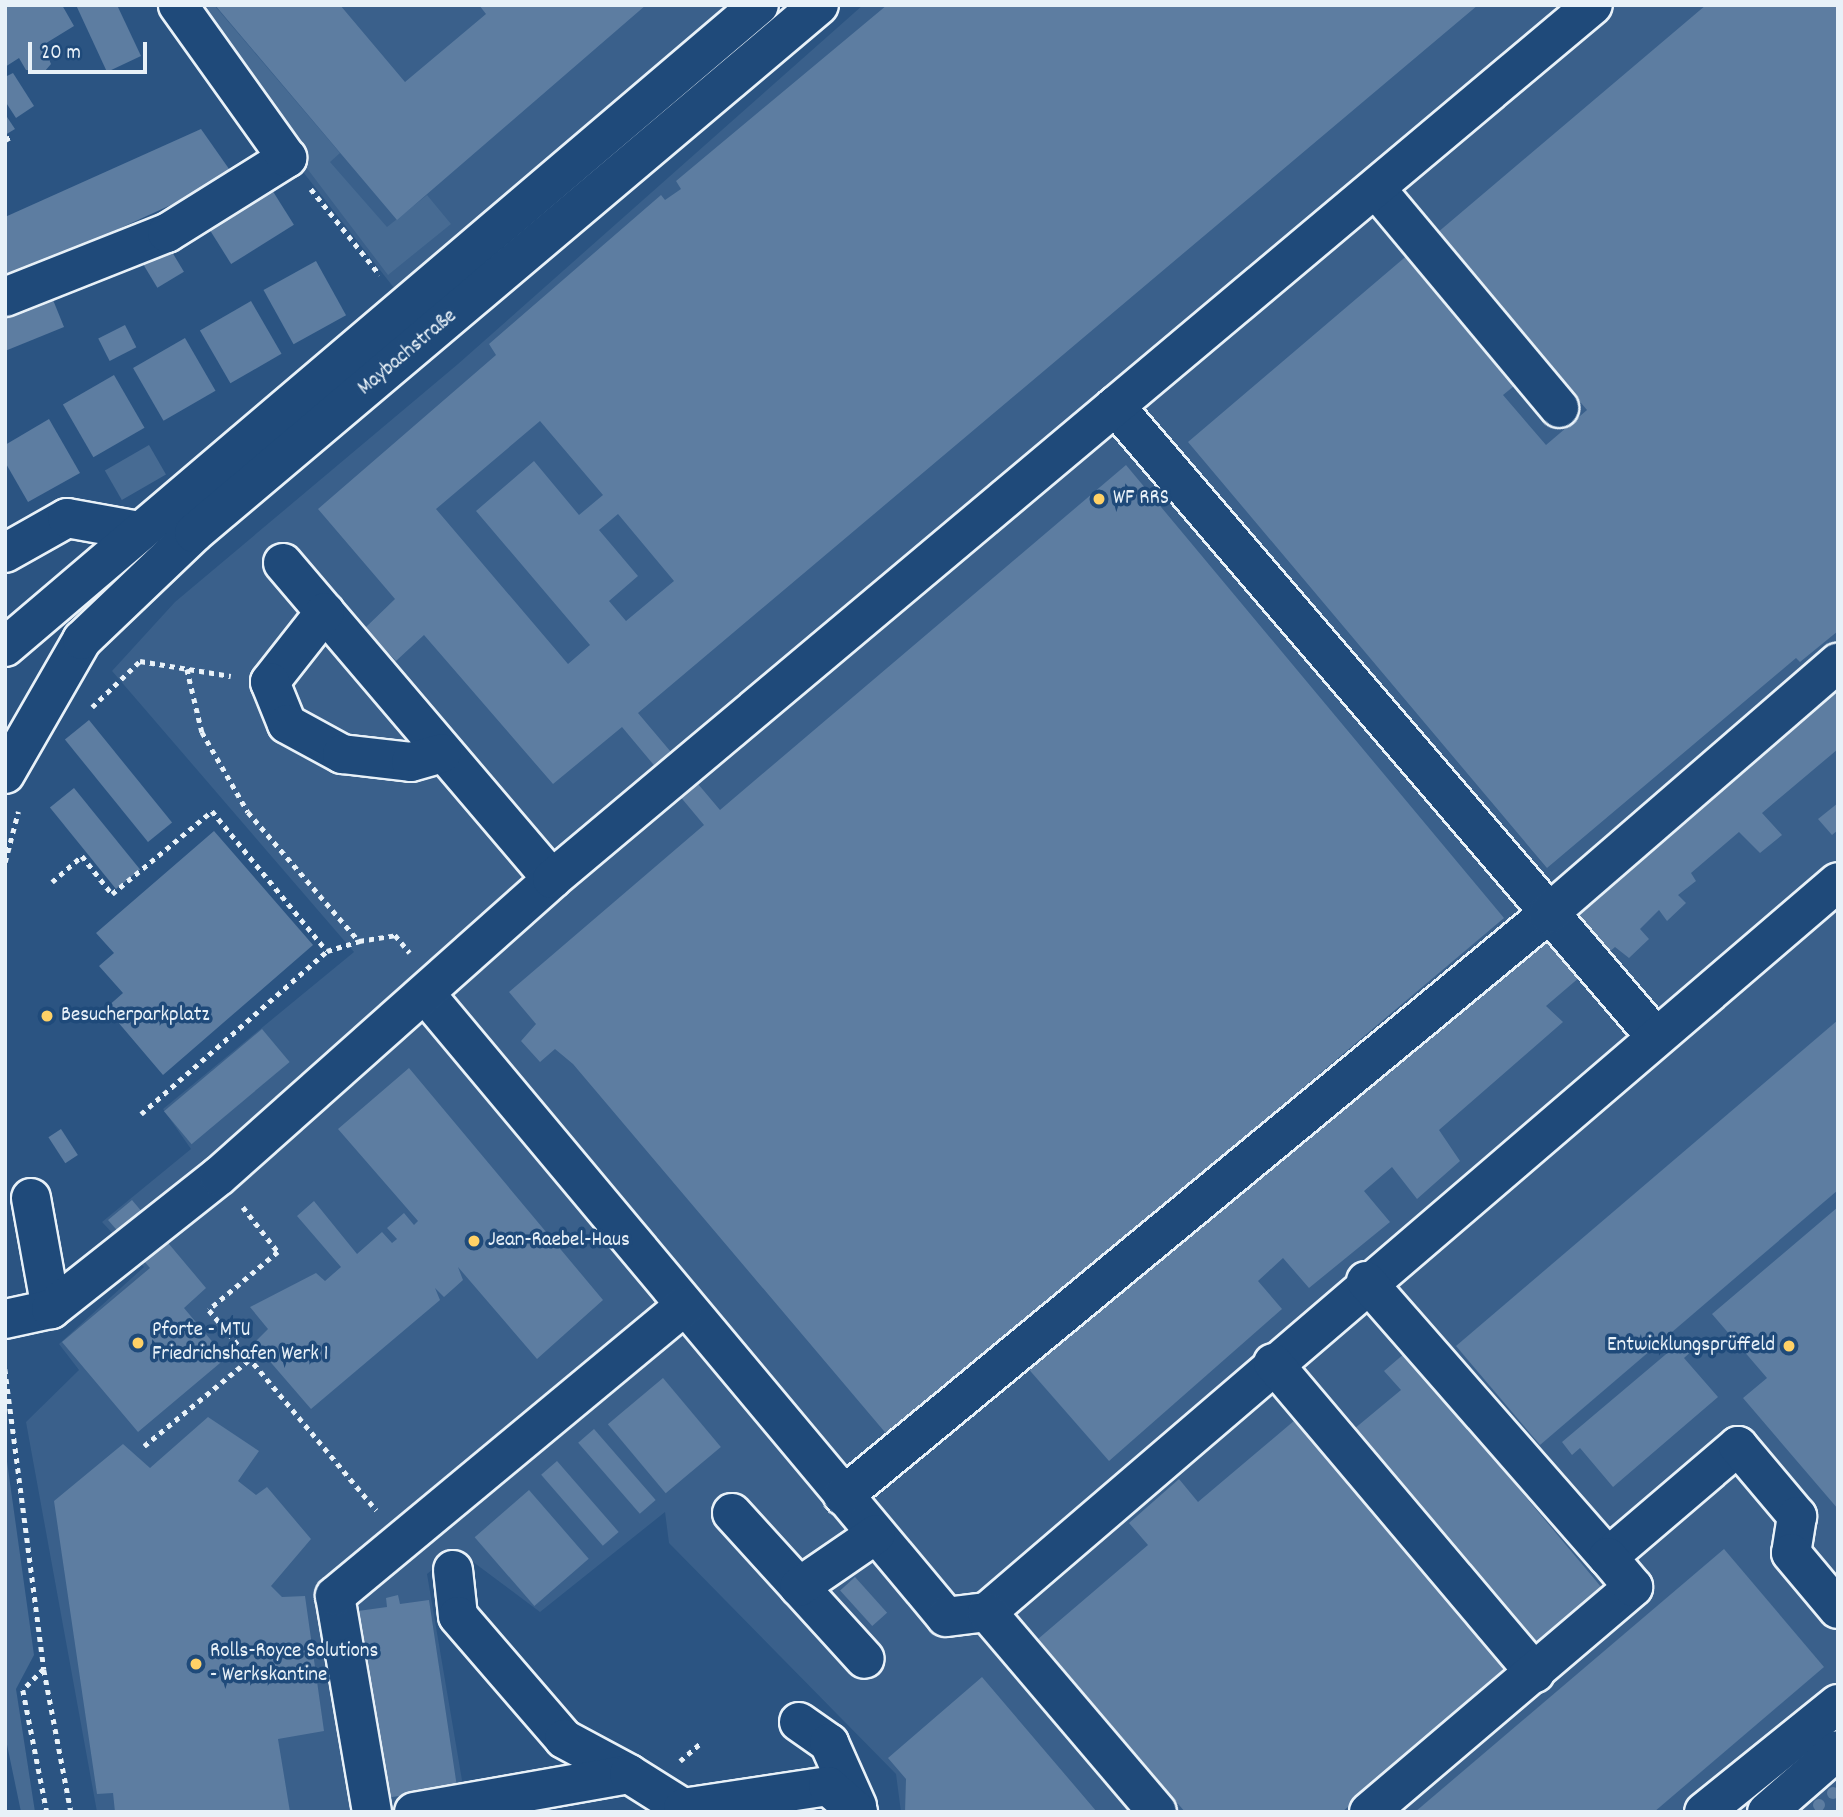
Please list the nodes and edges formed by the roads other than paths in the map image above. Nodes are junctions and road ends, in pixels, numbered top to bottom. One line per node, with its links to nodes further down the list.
1 (178, 5): 8 (main road)
2 (760, 5): 6 (main road, Maybachstraße)
3 (819, 5): 7 (main road, Maybachstraße)
4 (1593, 5): 5 (main road)
5 (1377, 190): 9 (main road); 10 (main road)
6 (462, 257): 7 (main road); 11 (main road, Maybachstraße)
7 (486, 287): 18 (main road, Maybachstraße)
8 (5, 297)
9 (1115, 406): 19 (main road); 21 (main road)
10 (1559, 408)
11 (139, 531): 12 (main road); 15 (main road, Maybachstraße)
12 (5, 553)
13 (283, 563): 14 (main road)
14 (325, 612): 17 (main road); 17 (main road)
15 (5, 648)
16 (1838, 663): 21 (main road)
17 (442, 752): 19 (main road)
18 (5, 774)
19 (552, 879): 22 (main road)
20 (1837, 886): 23 (main road)
21 (1548, 914): 23 (main road); 30 (main road)
22 (427, 996): 26 (main road); 27 (main road)
23 (1655, 1036): 25 (main road)
24 (32, 1198): 27 (main road)
25 (1366, 1281): 29 (main road); 33 (main road)
26 (683, 1307): 30 (main road); 45 (main road)
27 (51, 1309): 28 (main road)
28 (5, 1320)
29 (1273, 1363): 37 (main road); 39 (main road)
30 (843, 1496): 32 (main road)
31 (732, 1513): 35 (main road)
32 (876, 1534): 35 (main road); 37 (main road)
33 (1608, 1557): 36 (main road); 39 (main road)
34 (453, 1570): 43 (main road)
35 (799, 1587): 38 (main road)
36 (1838, 1609)
37 (987, 1612): 47 (main road)
38 (865, 1658)
39 (1535, 1673): 48 (main road)
40 (1838, 1704): 49 (main road)
41 (799, 1722): 44 (main road)
42 (1838, 1750): 50 (main road)
43 (611, 1778): 44 (main road); 46 (main road)
44 (858, 1809)
45 (372, 1812)
46 (414, 1812)
47 (1157, 1812)
48 (1369, 1812)
49 (1704, 1812)
50 (1767, 1812)

